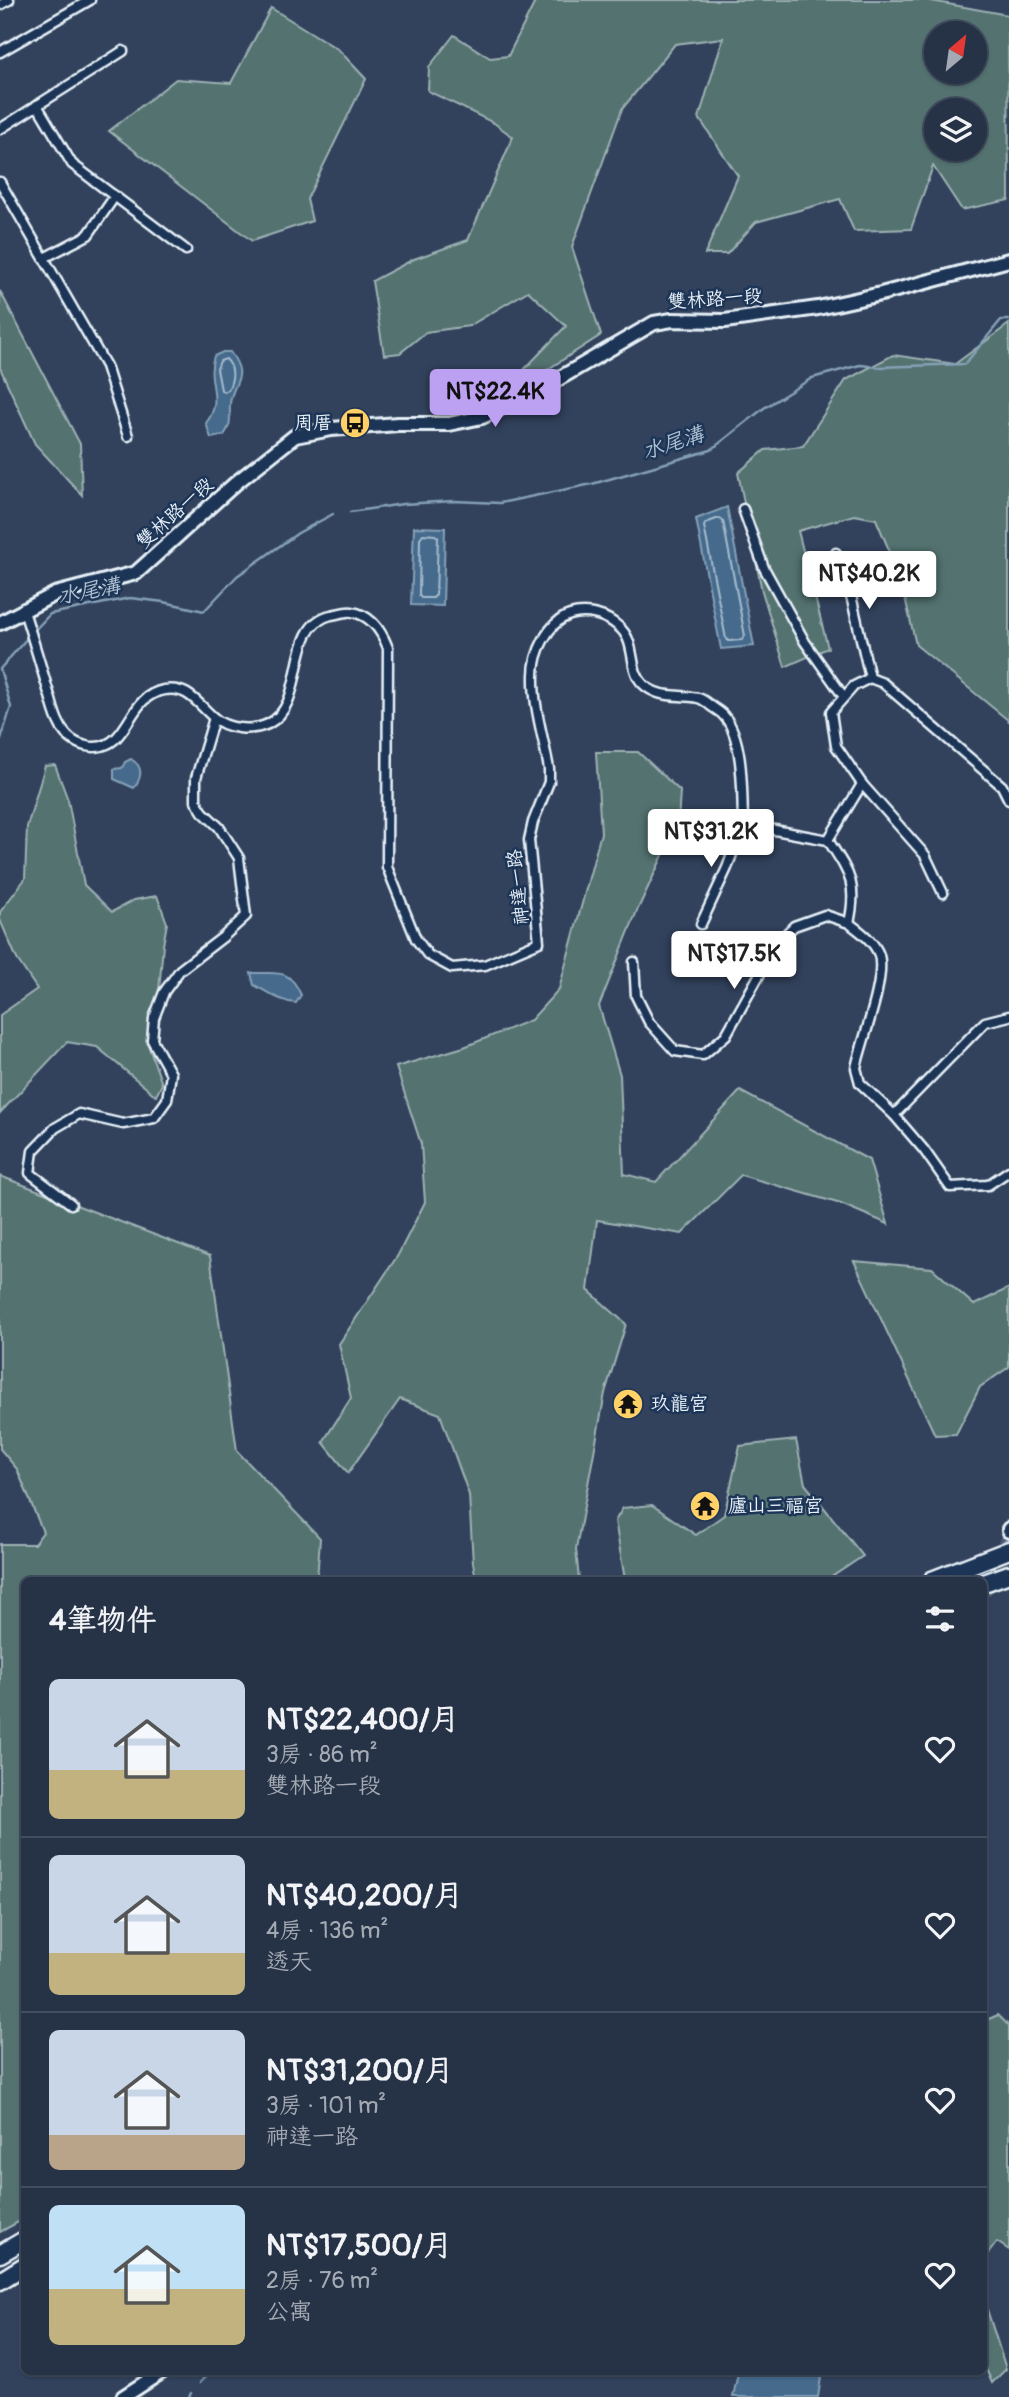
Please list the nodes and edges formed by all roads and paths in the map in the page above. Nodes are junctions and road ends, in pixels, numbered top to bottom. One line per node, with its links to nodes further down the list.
1 (9, 0): 3 (street)
2 (90, 0): 5 (street)
3 (0, 5)
4 (123, 51): 6 (street)
5 (0, 52)
6 (37, 105): 7 (street); 9 (street)
7 (0, 129)
8 (0, 182): 11 (street)
9 (115, 196): 10 (street); 11 (street)
10 (186, 250)
11 (44, 258): 13 (street)
12 (1009, 260): 16 (street, 雙林路一段)
13 (128, 436)
14 (743, 509): 19 (street)
15 (836, 553): 18 (street)
16 (23, 608): 17 (street, 雙林路一段); 20 (street, 神達一路)
17 (0, 623)
18 (870, 678): 19 (street); 22 (street)
19 (844, 697): 21 (street)
20 (214, 719): 23 (street, 神達一路); 32 (street)
21 (862, 784): 24 (street); 25 (street)
22 (1009, 800)
23 (743, 824): 24 (street); 27 (street)
24 (828, 840): 26 (street)
25 (943, 892)
26 (849, 923): 28 (street); 30 (street)
27 (701, 924)
28 (634, 962)
29 (1009, 1016): 30 (street)
30 (894, 1115): 31 (street)
31 (1009, 1171)
32 (71, 1204)
33 (1009, 1550): 35 (highway)
34 (1009, 1574): 36 (highway)
35 (940, 1577)
36 (987, 1582)
37 (21, 2241): 38 (highway)
38 (0, 2254)
39 (21, 2268): 40 (highway)
40 (0, 2281)
41 (157, 2375): 42 (street)
42 (123, 2397)

